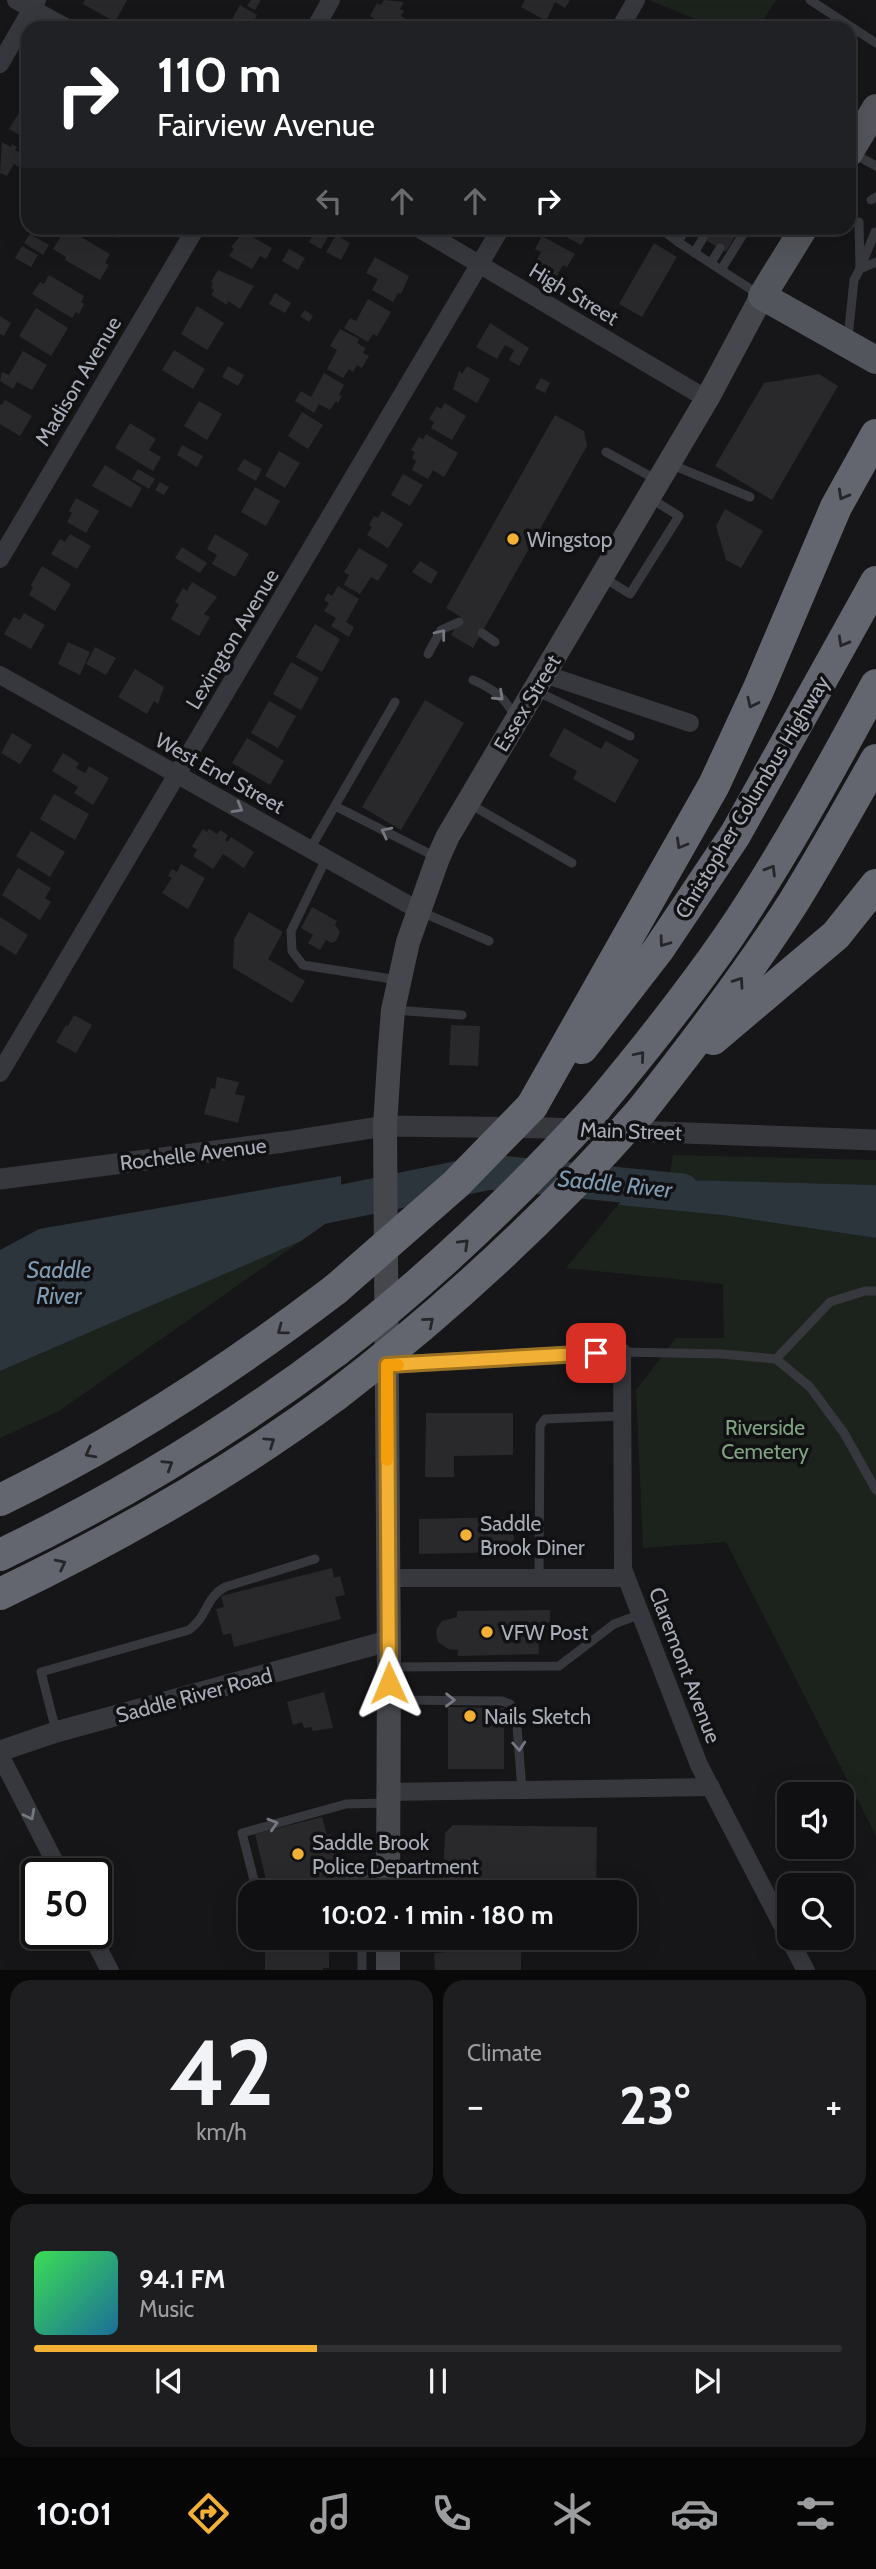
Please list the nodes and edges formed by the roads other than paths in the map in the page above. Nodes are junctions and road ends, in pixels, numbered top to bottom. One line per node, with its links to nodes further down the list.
1 (331, 0): 6 (street)
2 (636, 0): 7 (street)
3 (810, 0): 8 (lane)
4 (28, 3): 5 (street); 11 (street)
5 (56, 21)
6 (319, 21)
7 (624, 21)
8 (842, 21)
9 (856, 30): 10 (lane)
10 (876, 43)
11 (0, 64)
12 (876, 108): 13 (main road)
13 (856, 141)
14 (856, 156): 15 (lane)
15 (876, 166)
16 (859, 222): 33 (lane)
17 (874, 232): 33 (lane)
18 (192, 235): 43 (street, Madison Avenue)
19 (430, 235): 32 (street, High Street)
20 (497, 235): 32 (street, Lexington Avenue)
21 (670, 235): 26 (lane)
22 (682, 235): 26 (lane)
23 (743, 235): 34 (lane)
24 (800, 235): 35 (main road, Essex Street)
25 (703, 238): 28 (lane)
26 (678, 243): 28 (lane)
27 (720, 248): 31 (lane)
28 (694, 253): 31 (lane)
29 (876, 255): 33 (lane)
30 (876, 261): 33 (lane)
31 (711, 263): 34 (lane)
32 (480, 264): 38 (street, High Street); 59 (street, Lexington Avenue)
33 (860, 269): 36 (lane)
34 (721, 270): 35 (lane)
35 (762, 296): 36 (main road); 38 (main road, Essex Street)
36 (847, 344): 37 (main road)
37 (876, 360)
38 (707, 399): 41 (main road, Essex Street)
39 (876, 435): 74 (highway, one-way to 74)
40 (606, 453): 41 (lane)
41 (659, 480): 42 (lane); 44 (main road, Essex Street); 44 (lane)
42 (750, 497)
43 (0, 558)
44 (602, 576): 52 (main road, Essex Street)
45 (876, 582): 74 (highway, Christopher Columbus Highway, one-way to 74)
46 (458, 622): 49 (lane, one-way to 46)
47 (482, 633): 48 (lane)
48 (495, 642)
49 (428, 653)
50 (0, 675): 59 (street, West End Street)
51 (473, 680): 55 (lane, one-way to 55)
52 (539, 682): 55 (main road, Essex Street); 56 (street); 57 (lane)
53 (876, 685): 85 (highway, one-way to 53, bridge)
54 (395, 702): 61 (lane)
55 (516, 722): 60 (main road, Essex Street)
56 (690, 723)
57 (630, 736)
58 (876, 760): 73 (highway, one-way to 58)
59 (178, 775): 62 (street, West End Street, one-way to 62); 72 (street, Lexington Avenue)
60 (467, 802): 63 (main road, Essex Street); 65 (lane)
61 (335, 806): 62 (lane); 63 (lane, one-way to 61)
62 (310, 849): 64 (street, West End Street)
63 (438, 858): 67 (main road, Essex Street)
64 (327, 859): 67 (street, West End Street); 69 (lane)
65 (572, 863)
66 (876, 885): 73 (highway)
67 (418, 910): 68 (lane); 69 (main road, Essex Street)
68 (489, 941)
69 (398, 980): 70 (main road, Essex Street)
70 (393, 1010): 71 (lane); 75 (main road, Essex Street)
71 (462, 1015)
72 (0, 1073)
73 (669, 1076): 90 (highway, one-way to 73, bridge)
74 (532, 1106): 84 (highway, Christopher Columbus Highway, one-way to 84, bridge)
75 (386, 1126): 76 (street, Main Street); 77 (street, Rochelle Avenue); 81 (main road, Essex Street)
76 (876, 1140)
77 (0, 1179)
78 (876, 1291): 80 (lane)
79 (622, 1352): 80 (lane); 81 (street); 82 (street, Claremont Avenue)
80 (776, 1359): 83 (lane)
81 (387, 1365): 87 (main road, Essex Street)
82 (622, 1416): 88 (lane); 89 (street, Claremont Avenue)
83 (876, 1490)
84 (0, 1500)
85 (0, 1555)
86 (315, 1559): 95 (lane)
87 (388, 1578): 88 (street); 92 (main road, Essex Street)
88 (539, 1578): 89 (street)
89 (626, 1578): 91 (street, Claremont Avenue)
90 (0, 1594)
91 (641, 1614): 93 (lane); 97 (street, Claremont Avenue)
92 (388, 1641): 93 (main road, Essex Street); 95 (street, Saddle River Road)
93 (389, 1667): 94 (main road, Essex Street)
94 (389, 1700): 98 (lane, one-way to 98); 99 (main road, Essex Street)
95 (56, 1732): 96 (street, Saddle River Road)
96 (0, 1753): 100 (street, one-way to 100)
97 (711, 1787): 98 (street); 109 (street, Claremont Avenue)
98 (522, 1790): 99 (street)
99 (388, 1797): 101 (lane, one-way to 99); 102 (main road, Essex Street)
100 (53, 1858)
101 (254, 1880)
102 (388, 1880)
103 (99, 1949): 106 (street)
104 (362, 1950): 107 (lane)
105 (388, 1950): 108 (main road)
106 (110, 1970)
107 (362, 1970)
108 (388, 1970)
109 (806, 1970)

